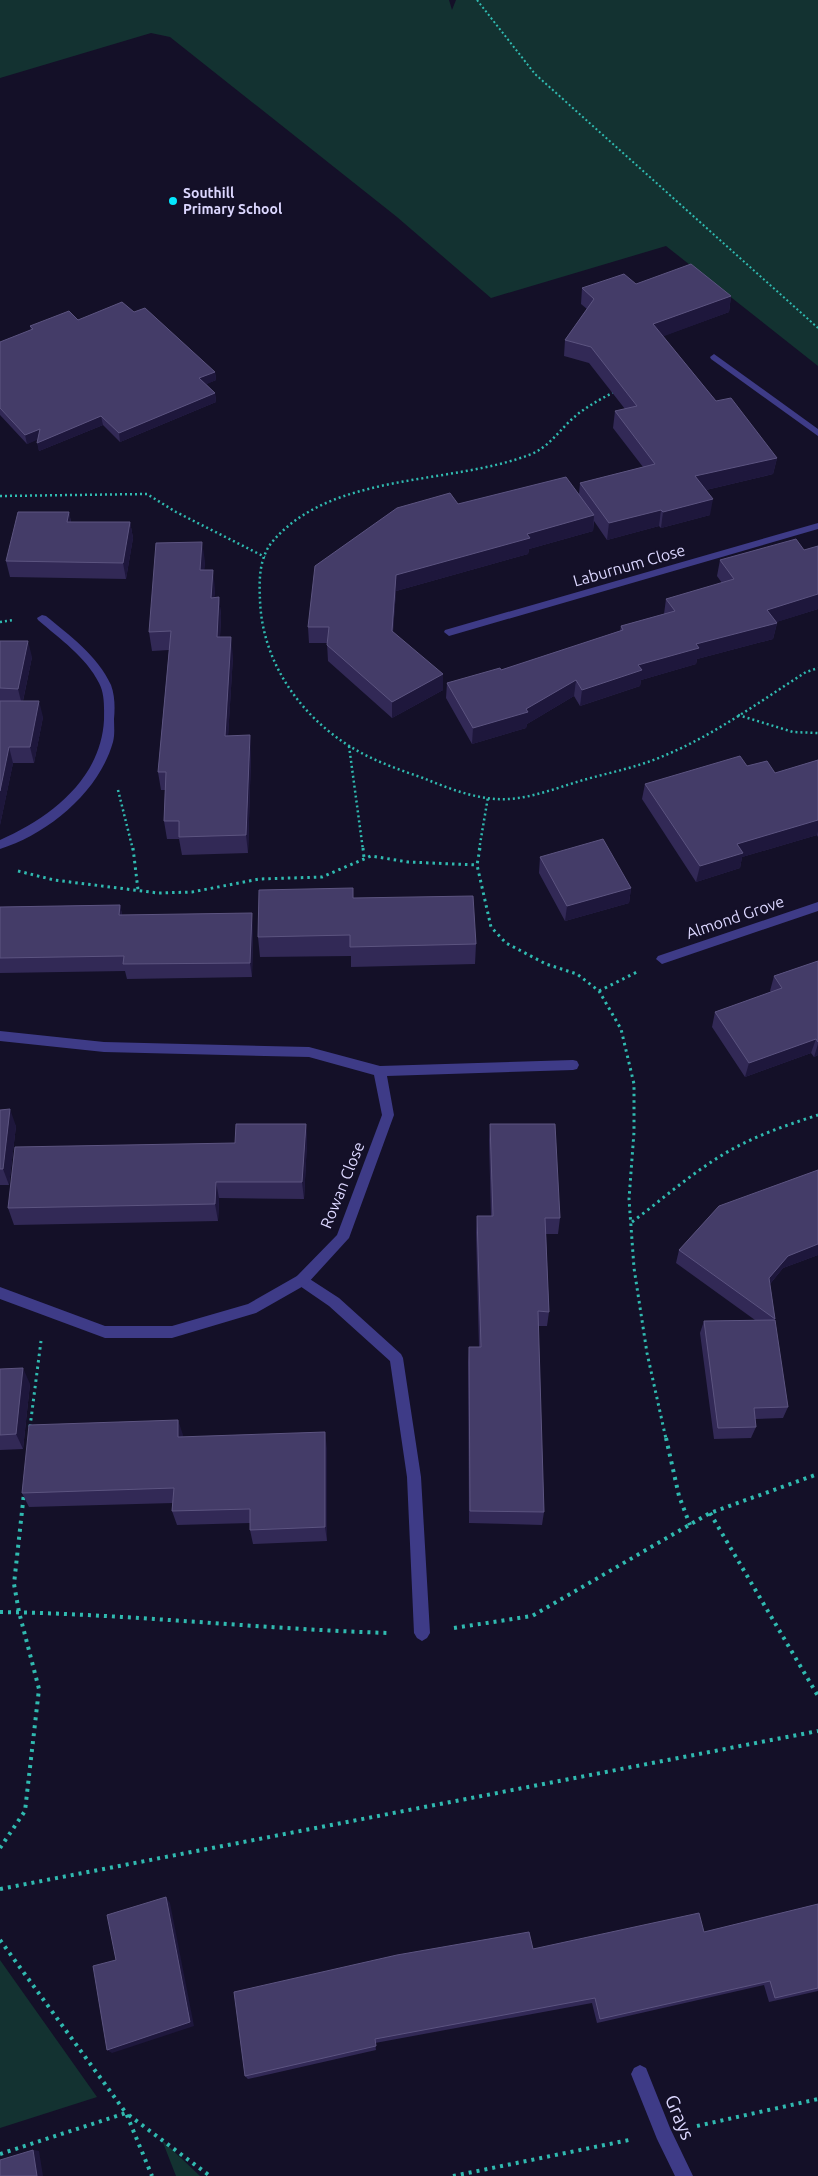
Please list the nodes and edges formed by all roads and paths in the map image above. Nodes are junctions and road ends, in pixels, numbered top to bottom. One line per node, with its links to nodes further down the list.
1 (478, 0): 2 (path)
2 (818, 328)
3 (714, 357): 4 (street)
4 (818, 433)
5 (0, 496): 7 (path)
6 (818, 526): 9 (street, Laburnum Close)
7 (265, 558)
8 (42, 618): 13 (street)
9 (449, 632)
10 (738, 715): 11 (path)
11 (818, 733)
12 (349, 745): 16 (path)
13 (99, 764): 15 (street); 19 (path)
14 (488, 797): 17 (path)
15 (0, 845)
16 (364, 858): 17 (path); 19 (path)
17 (477, 864): 22 (path)
18 (9, 869): 19 (path)
19 (138, 890)
20 (818, 906): 21 (street, Almond Grove)
21 (662, 959): 22 (path)
22 (599, 991): 27 (path)
23 (0, 1036): 25 (street)
24 (573, 1065): 25 (street)
25 (380, 1071): 28 (street, Rowan Close)
26 (818, 1115): 27 (path)
27 (631, 1223): 34 (path)
28 (302, 1280): 30 (street, Rowan Close); 35 (street)
29 (0, 1293): 30 (street, Rowan Close)
30 (49, 1312): 31 (path)
31 (30, 1430)
32 (24, 1488): 38 (path)
33 (710, 1513): 36 (path)
34 (690, 1525)
35 (422, 1634)
36 (818, 1696)
37 (818, 1732): 39 (path)
38 (0, 1848)
39 (0, 1889)
40 (0, 1940): 43 (path)
41 (640, 2074): 44 (street, Grays)
42 (818, 2099): 44 (path)
43 (126, 2113): 45 (path); 46 (path); 47 (path)
44 (663, 2133): 48 (path); 49 (street, Grays)
45 (0, 2154)
46 (152, 2176)
47 (210, 2176)
48 (453, 2176)
49 (684, 2176)

